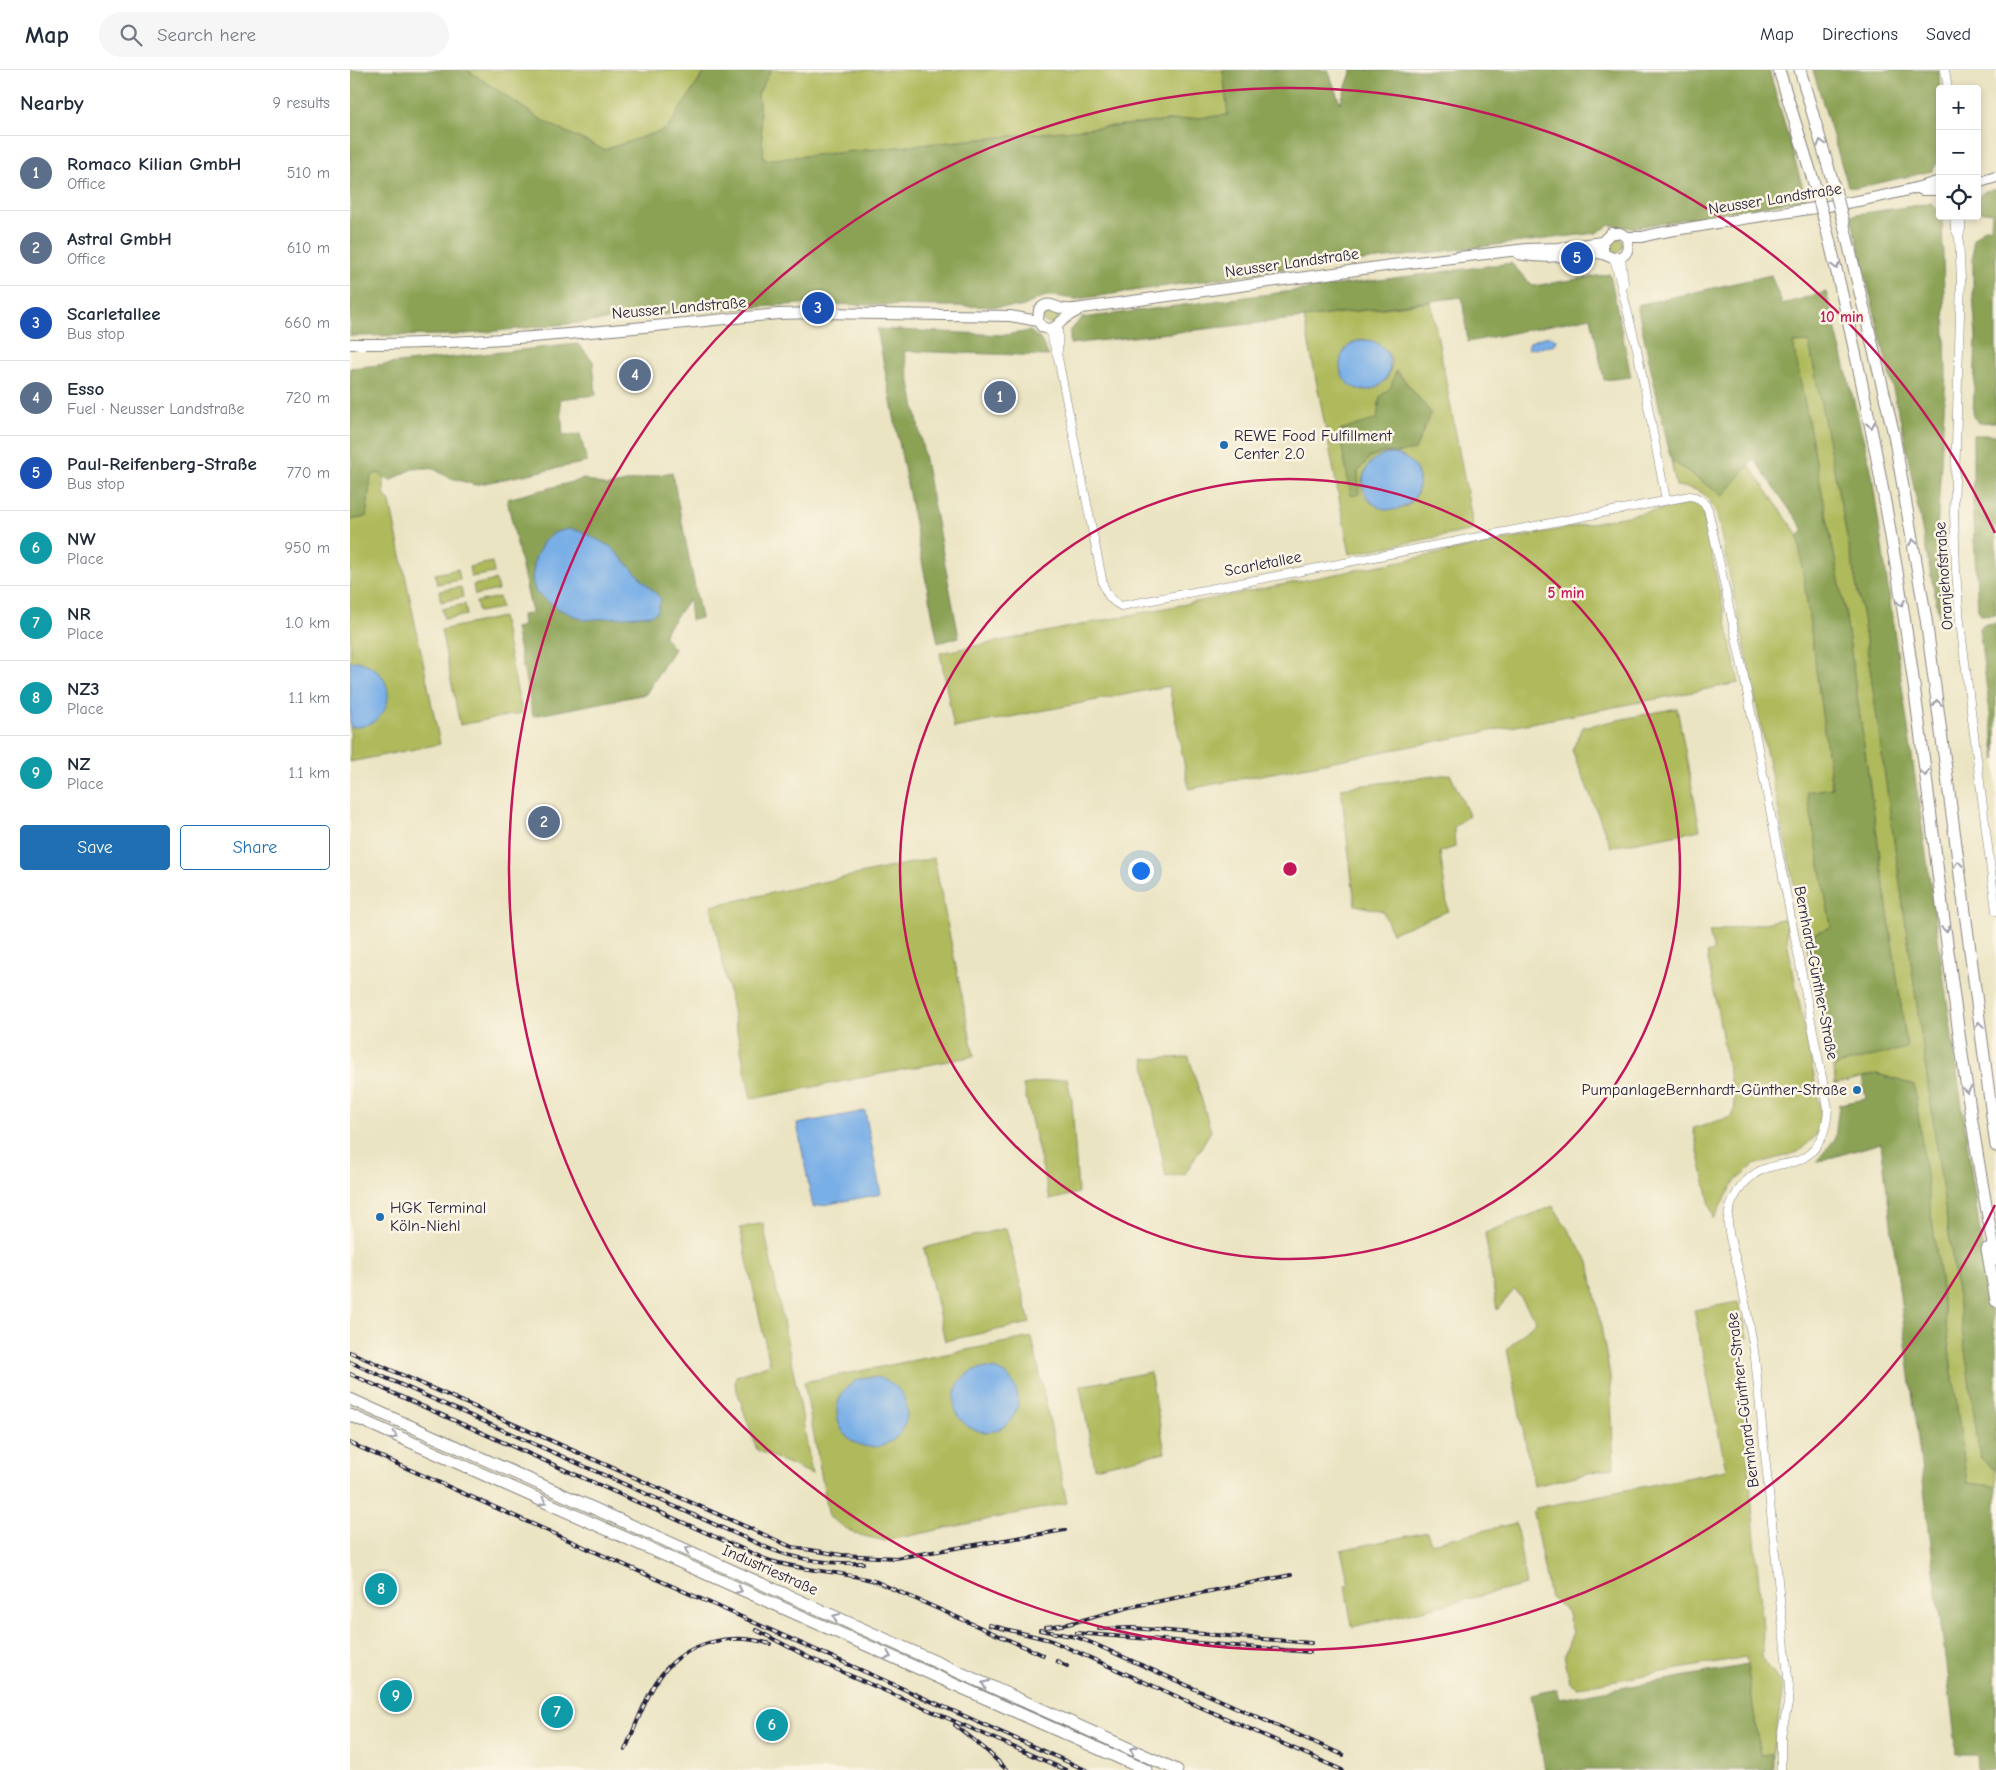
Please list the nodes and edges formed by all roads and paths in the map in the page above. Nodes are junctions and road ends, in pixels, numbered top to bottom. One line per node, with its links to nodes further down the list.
1 (1780, 70): 26 (highway, one-way to 26, bridge)
2 (1800, 70): 27 (highway, one-way to 2, bridge)
3 (1945, 70): 4 (street)
4 (1947, 85)
5 (1981, 176): 6 (main road)
6 (1996, 176): 7 (main road)
7 (1981, 182)
8 (1936, 183): 9 (main road, Neusser Landstraße)
9 (1914, 190): 10 (main road, Neusser Landstraße); 15 (main road, Neusser Landstraße)
10 (1936, 190)
11 (1954, 220): 13 (street, Oranjehofstraße)
12 (1961, 220): 13 (street, Oranjehofstraße)
13 (1959, 237): 25 (street, Oranjehofstraße)
14 (1602, 242): 15 (main road, Neusser Landstraße); 16 (main road, Neusser Landstraße); 17 (main road)
15 (1627, 242): 18 (main road)
16 (1506, 252): 17 (main road, Neusser Landstraße); 20 (main road, Neusser Landstraße)
17 (1604, 254): 18 (main road, Neusser Landstraße)
18 (1617, 258): 24 (street)
19 (1060, 308): 20 (main road, Neusser Landstraße); 21 (main road, Neusser Landstraße); 22 (main road)
20 (1082, 308): 22 (main road, Neusser Landstraße)
21 (1038, 317): 22 (main road); 23 (main road, Neusser Landstraße)
22 (1056, 326): 24 (street, Scarletallee)
23 (350, 344)
24 (1666, 500): 34 (street, Bernhard-Günther-Straße)
25 (1996, 911)
26 (1975, 1143): 28 (highway); 29 (highway)
27 (1996, 1146)
28 (1996, 1259)
29 (1996, 1301)
30 (350, 1399): 33 (highway, Industriestraße, one-way to 30)
31 (350, 1416): 32 (highway, Industriestraße, one-way to 32)
32 (1146, 1770)
33 (1177, 1770)
34 (1781, 1770)

